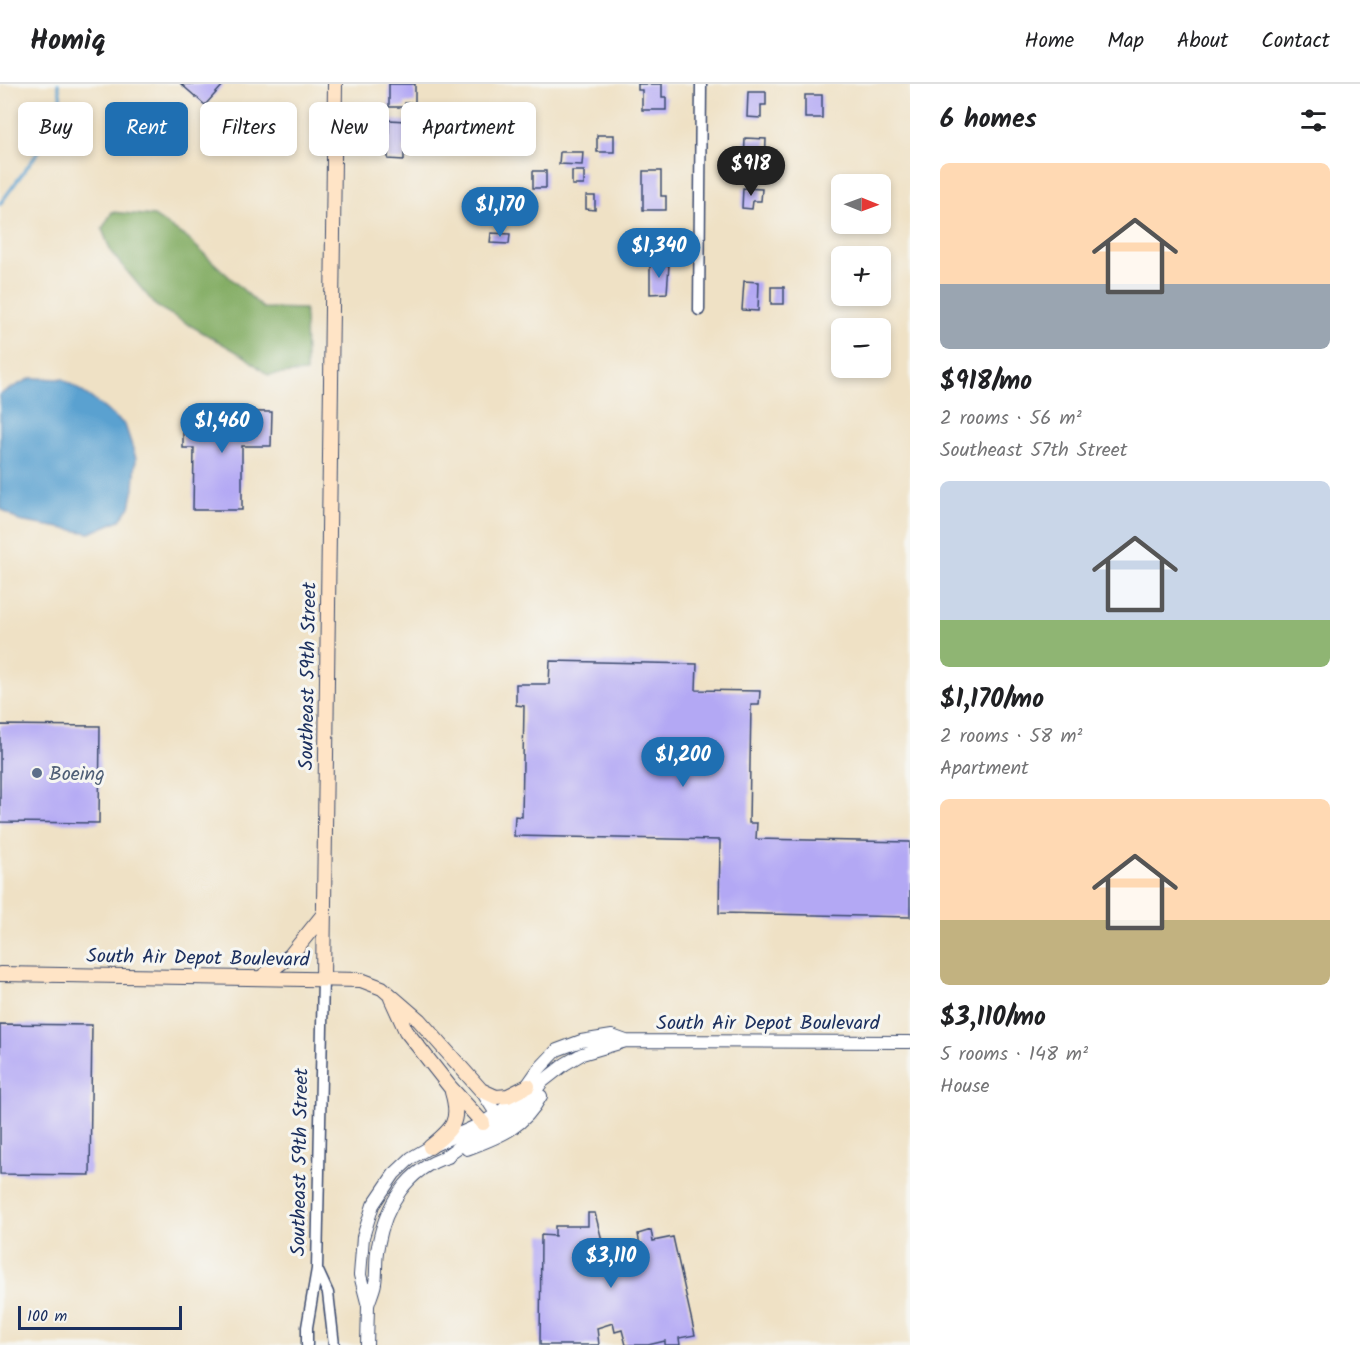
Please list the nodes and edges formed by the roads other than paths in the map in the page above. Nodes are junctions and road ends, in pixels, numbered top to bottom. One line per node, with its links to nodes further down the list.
1 (335, 84): 4 (main road, Southeast 59th Street)
2 (701, 84): 3 (street)
3 (699, 310)
4 (324, 915): 6 (main road); 7 (main road, Southeast 59th Street)
5 (0, 974): 6 (main road, South Air Depot Boulevard)
6 (262, 977): 7 (main road, South Air Depot Boulevard)
7 (322, 978): 8 (main road, South Air Depot Boulevard); 18 (street, Southeast 59th Street)
8 (391, 996): 13 (main road); 14 (main road, South Air Depot Boulevard)
9 (626, 1041): 10 (street, South Air Depot Boulevard); 11 (street, South Air Depot Boulevard); 12 (street, South Air Depot Boulevard)
10 (910, 1042)
11 (551, 1075): 15 (street, South Air Depot Boulevard); 17 (street, South Air Depot Boulevard)
12 (528, 1086): 14 (main road); 15 (street, South Air Depot Boulevard)
13 (450, 1088): 15 (main road); 16 (main road)
14 (481, 1090): 15 (street)
15 (492, 1121): 16 (street); 17 (street)
16 (430, 1147): 19 (street)
17 (446, 1157): 19 (street)
18 (317, 1269): 20 (street, Southeast 59th Street); 21 (street, Southeast 59th Street)
19 (368, 1306): 22 (street)
20 (307, 1345)
21 (334, 1345)
22 (367, 1345)

